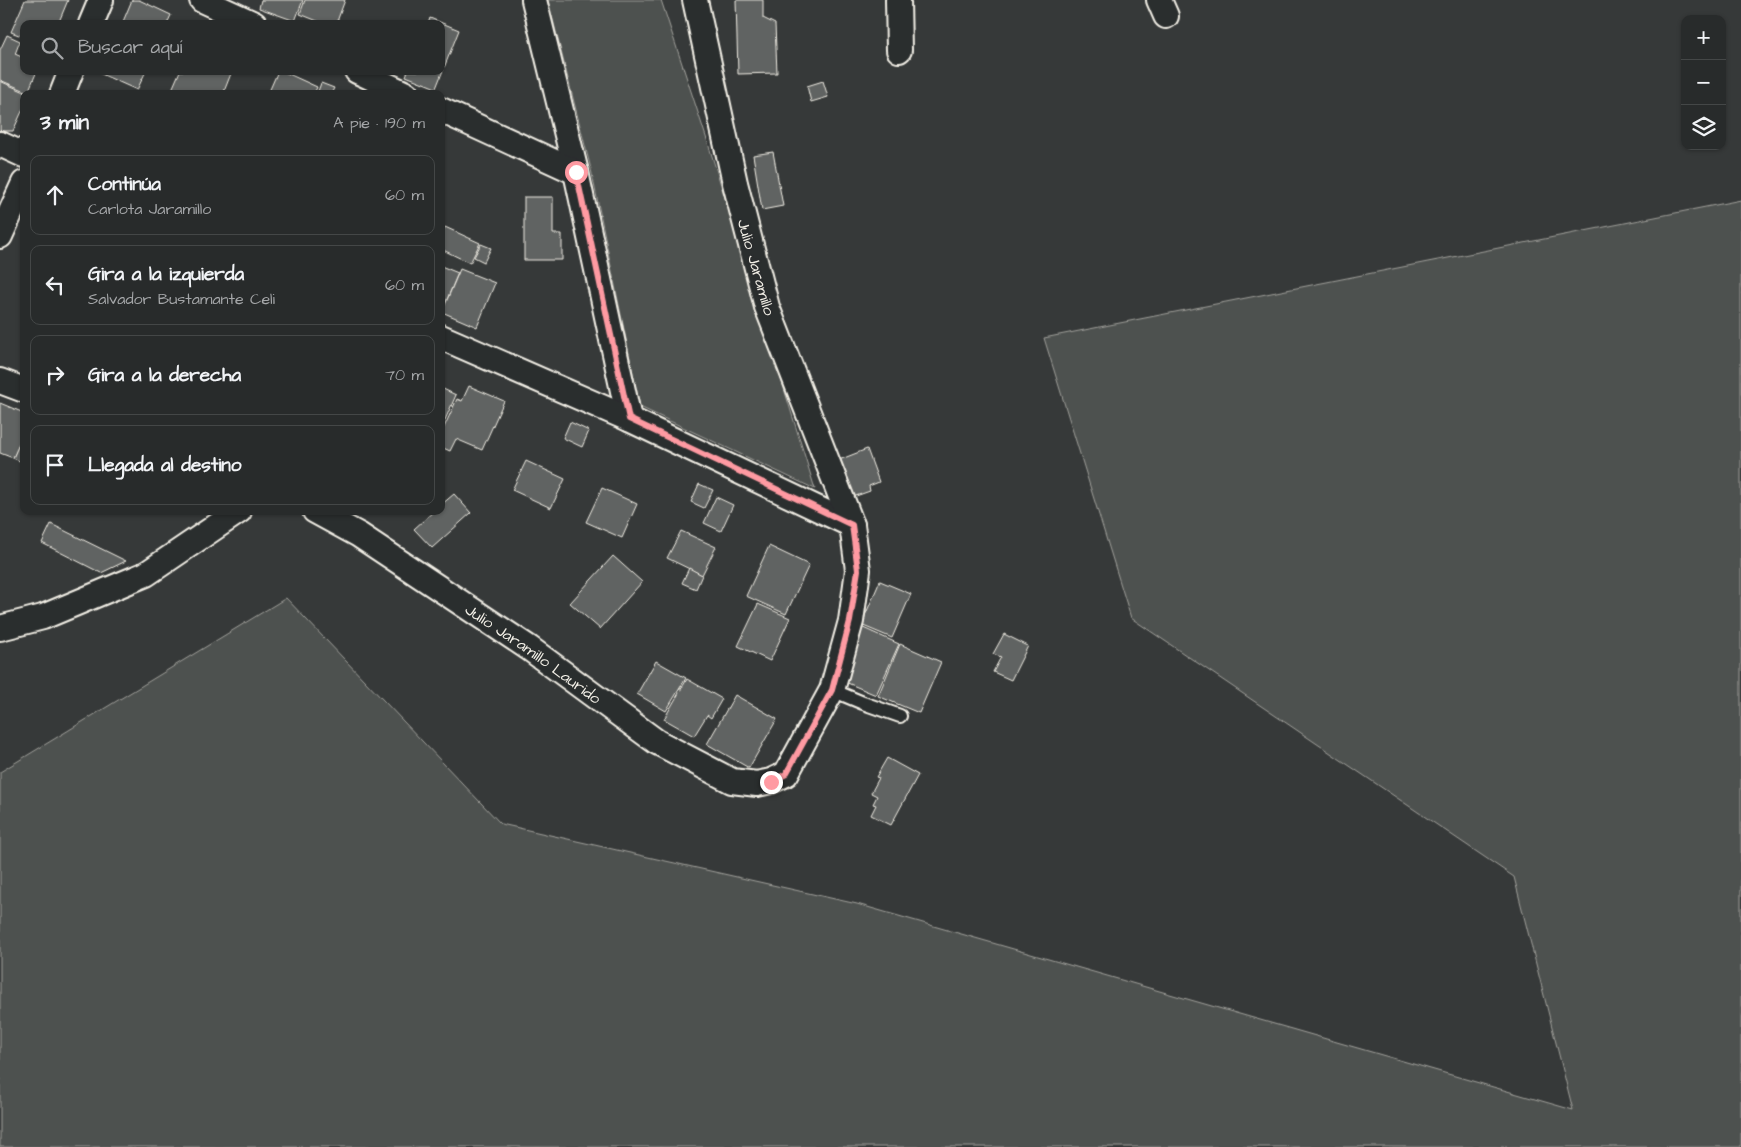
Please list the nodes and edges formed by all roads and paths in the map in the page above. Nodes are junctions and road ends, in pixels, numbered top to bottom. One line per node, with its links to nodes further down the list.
1 (101, 0): 6 (street)
2 (202, 0): 7 (street)
3 (534, 0): 16 (street)
4 (695, 0): 25 (street, Julio Jaramillo)
5 (898, 0): 8 (street)
6 (93, 20)
7 (245, 20)
8 (899, 50)
9 (69, 75): 11 (street)
10 (366, 75): 12 (street)
11 (64, 90)
12 (397, 90)
13 (445, 112): 16 (street)
14 (0, 144): 15 (street)
15 (20, 153)
16 (576, 172): 22 (street)
17 (20, 192): 18 (street)
18 (0, 236)
19 (445, 339): 22 (street)
20 (0, 381): 21 (street)
21 (20, 388)
22 (629, 419): 25 (street)
23 (233, 515): 26 (street)
24 (322, 515): 29 (street, Julio Jaramillo Laurido)
25 (852, 525): 27 (street, Julio Jaramillo)
26 (0, 628)
27 (832, 690): 28 (lane); 29 (street, Julio Jaramillo)
28 (900, 716)
29 (757, 784)

